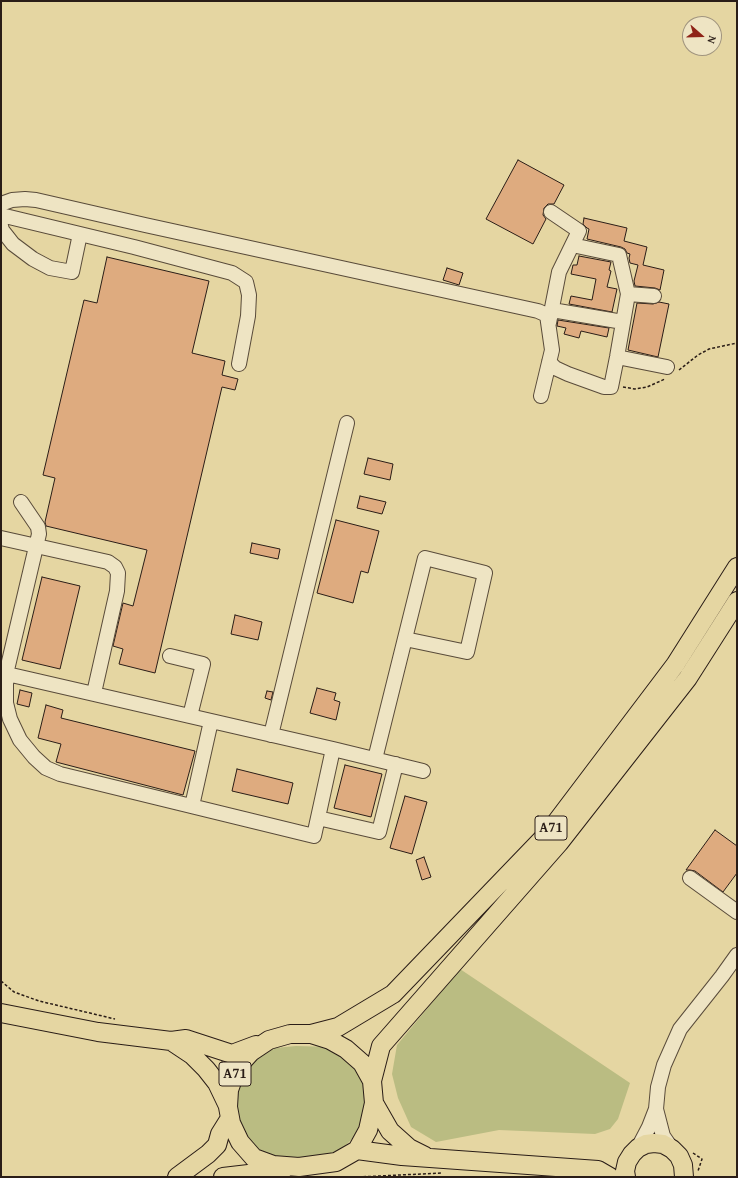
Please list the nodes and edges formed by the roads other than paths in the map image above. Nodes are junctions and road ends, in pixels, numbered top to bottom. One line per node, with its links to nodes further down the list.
1 (1, 204): 9 (street)
2 (551, 212): 6 (street)
3 (1, 215): 5 (street)
4 (1, 226): 5 (street)
5 (80, 234): 13 (street)
6 (572, 244): 7 (street); 9 (street)
7 (628, 294): 8 (street); 10 (street)
8 (654, 296)
9 (550, 317): 10 (street); 12 (street)
10 (623, 322): 11 (street)
11 (617, 357): 12 (street); 14 (street)
12 (550, 362): 15 (street)
13 (238, 364)
14 (667, 367)
15 (541, 396)
16 (347, 423): 28 (street)
17 (21, 502): 19 (street)
18 (1, 538): 19 (street)
19 (36, 545): 24 (street); 25 (street)
20 (737, 567): 39 (main road, A71)
21 (737, 602): 42 (main road, A71)
22 (405, 639): 22 (street); 30 (street)
23 (170, 656): 26 (street)
24 (7, 674): 25 (street); 33 (street)
25 (94, 693): 26 (street)
26 (190, 716): 27 (street)
27 (211, 721): 28 (street); 33 (street)
28 (271, 735): 29 (street)
29 (333, 750): 30 (street); 34 (street)
30 (375, 759): 31 (street)
31 (396, 764): 32 (street); 34 (street)
32 (422, 771)
33 (192, 806): 34 (street)
34 (318, 818)
35 (690, 878): 36 (street)
36 (737, 912)
37 (737, 955): 44 (street)
38 (1, 1014): 40 (main road)
39 (311, 1034): 41 (main road, A71); 42 (main road, A71)
40 (171, 1041): 41 (main road); 45 (main road)
41 (264, 1042): 45 (main road, A71)
42 (372, 1081): 43 (main road, A71)
43 (374, 1103): 47 (main road, A71); 49 (main road)
44 (656, 1109): 46 (street); 48 (street)
45 (229, 1113): 50 (main road, A71); 52 (main road, A71)
46 (672, 1149): 48 (main road); 55 (main road)
47 (356, 1150): 49 (main road); 50 (main road, A71)
48 (635, 1151): 51 (main road); 54 (main road)
49 (430, 1158): 51 (main road)
50 (299, 1168): 53 (main road, A71)
51 (604, 1174)
52 (177, 1177)
53 (222, 1177)
54 (626, 1177)
55 (688, 1177)

